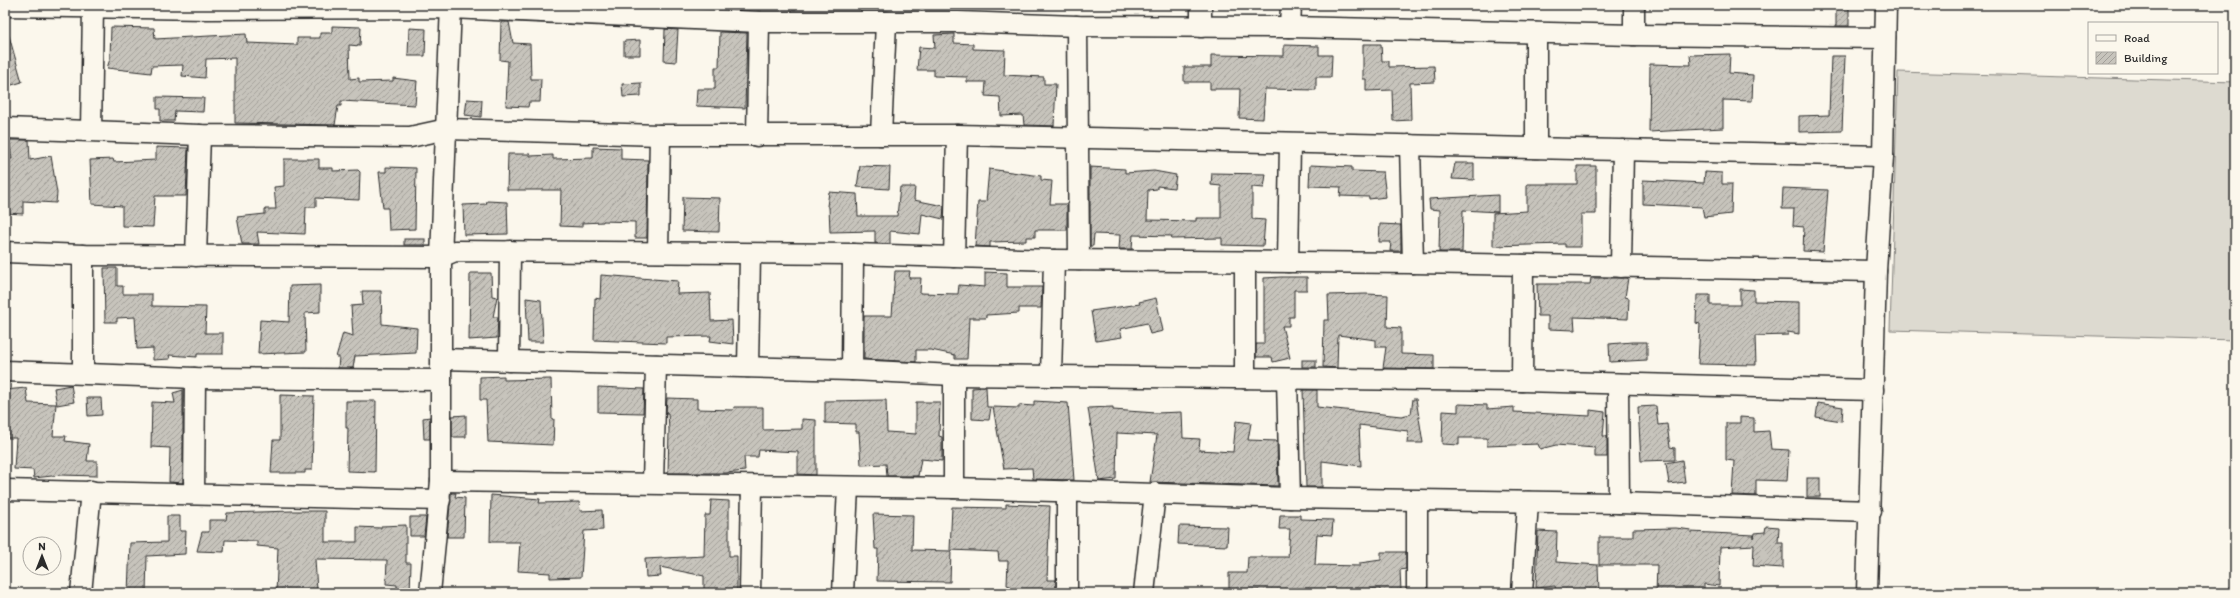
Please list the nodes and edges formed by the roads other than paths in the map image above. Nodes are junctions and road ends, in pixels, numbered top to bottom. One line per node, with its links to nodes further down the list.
1 (1201, 5): 15 (street)
2 (1291, 5): 16 (street)
3 (1634, 5): 18 (street)
4 (1886, 5): 19 (street)
5 (5, 6): 6 (street)
6 (93, 7): 7 (street); 22 (street)
7 (207, 7): 8 (street)
8 (451, 7): 9 (street); 21 (street)
9 (575, 9): 10 (street)
10 (659, 11): 12 (street)
11 (958, 14): 13 (street); 14 (street)
12 (759, 22): 13 (street); 25 (street)
13 (886, 22): 26 (street)
14 (1077, 26): 15 (street); 28 (street)
15 (1200, 27): 16 (street)
16 (1290, 27): 17 (street)
17 (1536, 33): 18 (street); 31 (street)
18 (1634, 35): 19 (street)
19 (1885, 38): 33 (street)
20 (5, 128): 22 (street)
21 (447, 129): 23 (street); 24 (street); 41 (street)
22 (91, 130): 23 (street)
23 (200, 135): 40 (street)
24 (660, 135): 25 (street); 36 (street)
25 (756, 136): 26 (street)
26 (881, 136): 27 (street)
27 (957, 136): 28 (street); 42 (street)
28 (1078, 138): 29 (street); 44 (street)
29 (1290, 144): 30 (street); 46 (street)
30 (1410, 145): 31 (street); 47 (street)
31 (1536, 148): 32 (street)
32 (1623, 150): 33 (street); 49 (street)
33 (1883, 156): 50 (street)
34 (510, 251): 36 (street); 41 (street); 52 (street)
35 (5, 252): 38 (street)
36 (658, 252): 39 (street)
37 (853, 254): 39 (street); 42 (street); 55 (street)
38 (83, 255): 40 (street); 57 (street)
39 (750, 255): 54 (street)
40 (196, 256): 41 (street)
41 (442, 257): 51 (street)
42 (954, 257): 43 (street)
43 (1054, 260): 44 (street); 59 (street)
44 (1080, 260): 45 (street)
45 (1245, 262): 46 (street); 61 (street)
46 (1288, 262): 47 (street)
47 (1413, 263): 48 (street)
48 (1523, 265): 49 (street); 64 (street)
49 (1621, 267): 50 (street)
50 (1876, 271): 66 (street)
51 (442, 358): 52 (street); 63 (street)
52 (509, 361): 53 (street)
53 (656, 365): 54 (street); 68 (street)
54 (748, 367): 55 (street)
55 (852, 370): 58 (street)
56 (5, 371): 57 (street)
57 (83, 373): 60 (street)
58 (954, 375): 59 (street); 71 (street)
59 (1051, 376): 61 (street)
60 (195, 378): 63 (street); 76 (street)
61 (1244, 378): 62 (street)
62 (1287, 379): 64 (street); 77 (street)
63 (441, 380): 67 (street)
64 (1522, 381): 65 (street)
65 (1618, 384): 66 (street); 81 (street)
66 (1873, 390): 82 (street)
67 (441, 481): 68 (street); 78 (street)
68 (653, 483): 69 (street)
69 (752, 486): 70 (street); 85 (street)
70 (848, 487): 71 (street); 86 (street)
71 (954, 488): 74 (street)
72 (5, 490): 73 (street)
73 (91, 491): 76 (street); 83 (street)
74 (1067, 491): 75 (street); 87 (street)
75 (1155, 493): 77 (street); 88 (street)
76 (194, 494): 78 (street)
77 (1290, 498): 79 (street)
78 (440, 500): 84 (street)
79 (1417, 501): 80 (street); 89 (street)
80 (1528, 502): 81 (street); 90 (street)
81 (1619, 503): 82 (street)
82 (1871, 511): 91 (street)
83 (81, 593)
84 (430, 593)
85 (750, 593)
86 (843, 593)
87 (1067, 593)
88 (1144, 593)
89 (1417, 593)
90 (1522, 593)
91 (1867, 593)

